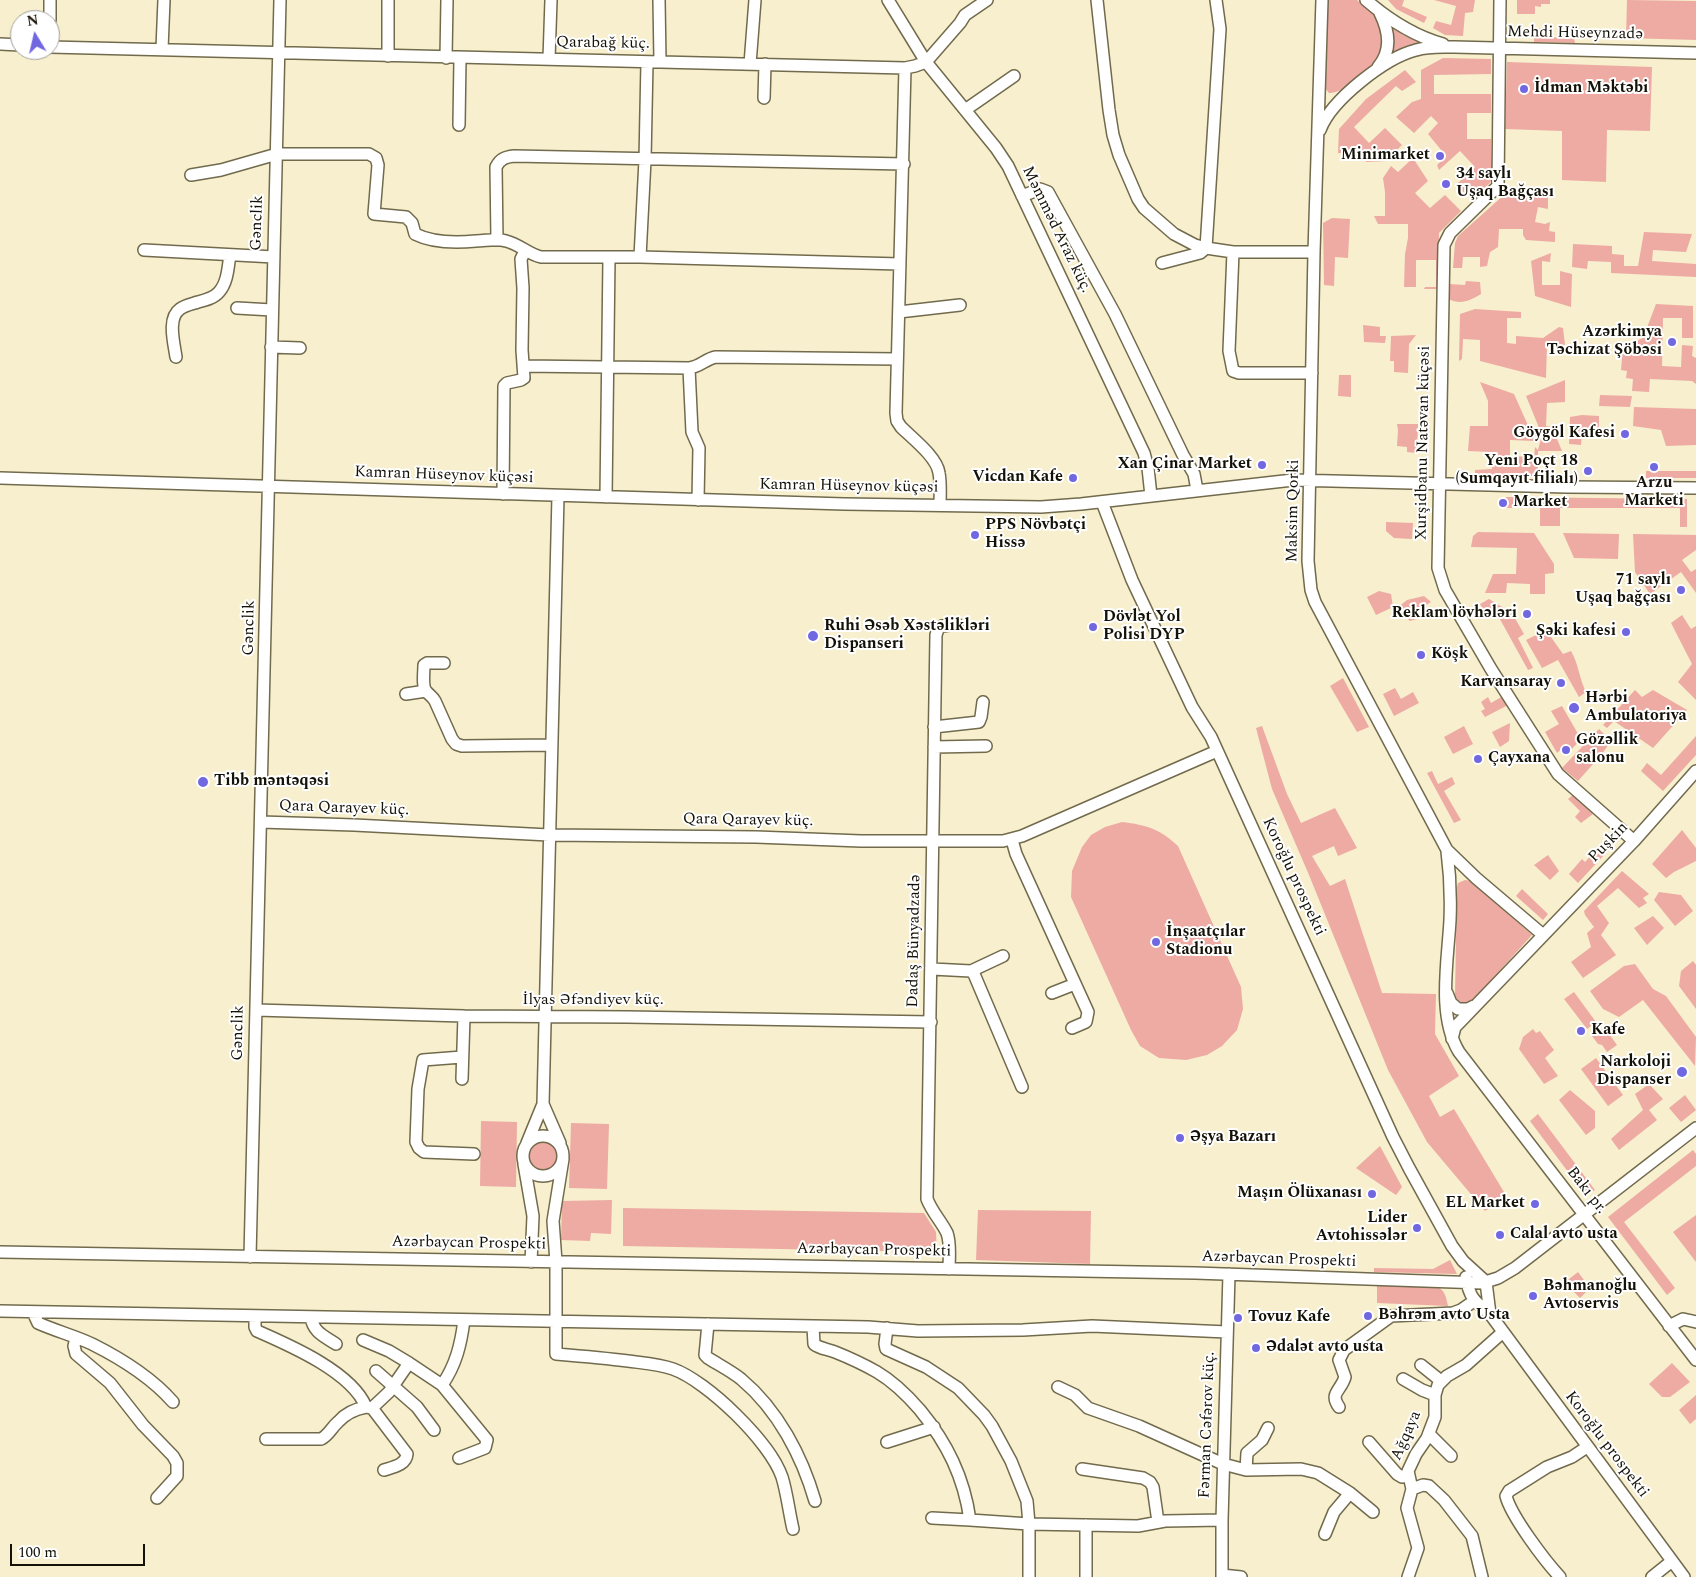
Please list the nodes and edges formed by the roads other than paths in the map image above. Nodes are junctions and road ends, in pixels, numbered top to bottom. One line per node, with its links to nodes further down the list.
1 (164, 0): 18 (street)
2 (280, 0): 20 (street, Gənclik)
3 (388, 0): 22 (street)
4 (447, 0): 23 (street)
5 (551, 0): 25 (street)
6 (659, 0): 26 (street)
7 (755, 0): 29 (street)
8 (888, 0): 28 (street, Məmməd Araz küç.)
9 (986, 0): 28 (street)
10 (1097, 0): 46 (street)
11 (1216, 0): 46 (street)
12 (1322, 0): 34 (street, Maksim Qorki)
13 (1366, 0): 15 (street)
14 (1500, 0): 19 (street, Xurşidbanu Natəvan küçəsi)
15 (1380, 12): 17 (street); 33 (street)
16 (60, 47): 18 (street, Qarabağ küç.)
17 (1454, 47): 19 (street, Mehdi Hüseynzadə); 33 (street)
18 (162, 49): 20 (street, Qarabağ küç.)
19 (1499, 49): 21 (street, Mehdi Hüseynzadə); 71 (street, Xurşidbanu Natəvan küçəsi)
20 (279, 53): 22 (street, Qarabağ küç.); 40 (street, Gənclik)
21 (1696, 53)
22 (388, 56): 23 (street, Qarabağ küç.)
23 (446, 58): 24 (street, Qarabağ küç.)
24 (460, 58): 25 (street, Qarabağ küç.); 38 (street)
25 (549, 59): 27 (street, Qarabağ küç.)
26 (660, 61): 27 (street, Qarabağ küç.); 29 (street, Qarabağ küç.)
27 (647, 62): 41 (street)
28 (926, 62): 31 (street, Qarabağ küç.); 37 (street, Məmməd Araz küç.)
29 (750, 64): 30 (street, Qarabağ küç.)
30 (765, 64): 31 (street, Qarabağ küç.); 36 (street)
31 (905, 68): 42 (street)
32 (1014, 76): 37 (street)
33 (1369, 76): 35 (street)
34 (1320, 83): 35 (street); 39 (street, Maksim Qorki)
35 (1346, 95): 39 (street)
36 (764, 98)
37 (965, 110): 44 (street, Məmməd Araz küç.)
38 (458, 125)
39 (1317, 139): 50 (street, Maksim Qorki)
40 (277, 154): 43 (street); 45 (street); 52 (street, Gənclik)
41 (645, 160): 42 (street); 45 (street); 53 (street)
42 (904, 164): 56 (street)
43 (190, 175)
44 (1022, 196): 74 (street); 77 (street, Məmməd Araz küç.)
45 (497, 240): 48 (street)
46 (1206, 248): 49 (street); 55 (street)
47 (144, 250): 51 (street)
48 (525, 251): 54 (street); 65 (street)
49 (1233, 252): 50 (street); 68 (street)
50 (1314, 252): 68 (street, Maksim Qorki)
51 (230, 254): 52 (street); 63 (street)
52 (274, 257): 59 (street, Gənclik)
53 (640, 257): 54 (street); 56 (street)
54 (609, 258): 66 (street)
55 (1162, 263)
56 (900, 264): 60 (street)
57 (960, 305): 60 (street)
58 (236, 308): 59 (street)
59 (272, 310): 61 (street, Gənclik)
60 (899, 312): 64 (street)
61 (271, 347): 62 (street); 72 (street, Gənclik)
62 (300, 348)
63 (176, 357)
64 (898, 359): 67 (street); 81 (street)
65 (523, 366): 66 (street); 75 (street)
66 (608, 366): 67 (street); 78 (street)
67 (689, 368): 79 (street)
68 (1312, 373): 70 (street, Maksim Qorki)
69 (0, 478): 72 (street, Kamran Hüseynov küçəsi)
70 (1311, 480): 71 (street, Kamran Hüseynov küçəsi); 74 (street, Kamran Hüseynov küçəsi); 98 (street, Maksim Qorki)
71 (1440, 484): 73 (street, Kamran Hüseynov küçəsi); 97 (street, Xurşidbanu Natəvan küçəsi)
72 (269, 487): 75 (street, Kamran Hüseynov küçəsi); 93 (street, Gənclik)
73 (1696, 488)
74 (1197, 490): 77 (street, Kamran Hüseynov küçəsi)
75 (503, 494): 76 (street, Kamran Hüseynov küçəsi)
76 (558, 496): 78 (street, Kamran Hüseynov küçəsi); 88 (street)
77 (1151, 496): 80 (street, Kamran Hüseynov küçəsi)
78 (606, 497): 79 (street, Kamran Hüseynov küçəsi)
79 (698, 500): 81 (street, Kamran Hüseynov küçəsi)
80 (1102, 502): 81 (street, Kamran Hüseynov küçəsi); 91 (street, Koroğlu prospekti)
81 (940, 505)
82 (957, 624): 87 (street, Dadaş Bünyadzadə)
83 (444, 663): 84 (street)
84 (426, 690): 85 (street); 88 (street)
85 (406, 694)
86 (983, 702): 87 (street)
87 (934, 727): 90 (street, Dadaş Bünyadzadə)
88 (551, 745): 94 (street)
89 (986, 746): 90 (street)
90 (934, 747): 96 (street, Dadaş Bünyadzadə)
91 (1217, 751): 95 (street, Qara Qarayev küç.); 129 (street, Koroğlu prospekti)
92 (1696, 771): 97 (street, Puşkin)
93 (261, 822): 94 (street, Qara Qarayev küç.); 109 (street, Gənclik)
94 (549, 835): 96 (street, Qara Qarayev küç.); 111 (street)
95 (1012, 840): 96 (street, Qara Qarayev küç.); 105 (street)
96 (932, 841): 103 (street, Dadaş Bünyadzadə)
97 (1634, 841): 101 (street, Puşkin)
98 (1447, 850): 99 (street); 100 (street, Bakı pr.)
99 (1476, 878): 100 (street); 101 (street)
100 (1451, 891): 106 (street, Bakı pr.)
101 (1542, 934): 108 (street, Puşkin)
102 (1003, 956): 104 (street)
103 (932, 969): 104 (street); 112 (street, Dadaş Bünyadzadə)
104 (971, 972): 117 (street)
105 (1075, 984): 107 (street); 113 (street)
106 (1446, 992): 108 (street); 114 (street, Bakı pr.)
107 (1052, 993)
108 (1477, 1004): 114 (street, Puşkin)
109 (256, 1010): 110 (street, İlyas Əfəndiyev küç.); 126 (street, Gənclik)
110 (464, 1016): 111 (street, İlyas Əfəndiyev küç.); 115 (street)
111 (545, 1016): 112 (street, İlyas Əfəndiyev küç.); 118 (street)
112 (931, 1022): 130 (street, Dadaş Bünyadzadə)
113 (1072, 1028)
114 (1452, 1040): 124 (street, Bakı pr.)
115 (462, 1058): 116 (street); 121 (street)
116 (462, 1079)
117 (1022, 1087)
118 (543, 1104): 120 (street); 122 (street)
119 (1696, 1128): 124 (street, Azərbaycan Prospekti)
120 (526, 1146): 122 (street); 123 (street)
121 (474, 1154)
122 (563, 1154): 123 (street); 128 (street)
123 (523, 1160): 127 (street)
124 (1585, 1215): 133 (street, Azərbaycan Prospekti); 145 (street, Bakı pr.)
125 (0, 1252): 126 (street, Azərbaycan Prospekti)
126 (250, 1257): 127 (street, Azərbaycan Prospekti)
127 (531, 1262): 128 (street, Azərbaycan Prospekti)
128 (556, 1262): 130 (street, Azərbaycan Prospekti); 141 (street)
129 (1463, 1262): 132 (street); 133 (street)
130 (949, 1269): 131 (street, Azərbaycan Prospekti)
131 (1229, 1274): 132 (street, Azərbaycan Prospekti); 147 (street, Fərman Cəfərov küç.)
132 (1466, 1282): 133 (street, Azərbaycan Prospekti); 134 (street)
133 (1486, 1282): 137 (street)
134 (1474, 1301): 137 (street); 164 (street)
135 (0, 1311): 136 (street)
136 (33, 1312): 138 (street); 149 (street)
137 (1490, 1314): 148 (street, Koroğlu prospekti)
138 (255, 1316): 139 (street); 163 (street)
139 (311, 1317): 140 (street); 151 (street)
140 (464, 1320): 141 (street); 158 (street)
141 (556, 1320): 143 (street); 191 (street)
142 (1696, 1322): 145 (street)
143 (708, 1324): 144 (street); 183 (street)
144 (813, 1326): 146 (street); 165 (street)
145 (1669, 1326): 152 (street, Bakı pr.)
146 (888, 1328): 147 (street); 189 (street)
147 (1227, 1332): 175 (street, Fərman Cəfərov küç.)
148 (1503, 1332): 157 (street); 172 (street, Koroğlu prospekti)
149 (76, 1338): 162 (street); 182 (street)
150 (363, 1340): 153 (street)
151 (336, 1344)
152 (1696, 1360)
153 (409, 1363): 158 (street); 159 (street)
154 (1421, 1365): 157 (street)
155 (376, 1371): 159 (street)
156 (1403, 1379): 161 (street)
157 (1441, 1381): 161 (street, Ağqaya)
158 (442, 1385): 174 (street)
159 (393, 1386): 163 (street); 167 (street)
160 (1058, 1387): 175 (street)
161 (1435, 1395): 168 (street, Ağqaya)
162 (173, 1402)
163 (369, 1407): 169 (street); 177 (street)
164 (1339, 1407)
165 (934, 1427): 170 (street); 186 (street)
166 (1268, 1428): 178 (street)
167 (434, 1430)
168 (1428, 1434): 173 (street); 179 (street, Ağqaya)
169 (266, 1439)
170 (887, 1442)
171 (1369, 1442): 179 (street)
172 (1587, 1447): 193 (street, Koroğlu prospekti); 200 (street)
173 (1451, 1456)
174 (459, 1458)
175 (1223, 1464): 178 (street); 187 (street, Fərman Cəfərov küç.)
176 (1082, 1469): 188 (street)
177 (384, 1470)
178 (1246, 1470): 181 (street)
179 (1408, 1476): 180 (street, Ağqaya)
180 (1412, 1488): 198 (street); 199 (street)
181 (1350, 1493): 184 (street); 192 (street)
182 (156, 1498)
183 (815, 1501)
184 (1373, 1512)
185 (932, 1518): 186 (street)
186 (970, 1520): 189 (street)
187 (1222, 1520): 188 (street); 194 (street, Fərman Cəfərov küç.)
188 (1158, 1522): 190 (street)
189 (1029, 1524): 190 (street); 195 (street)
190 (1086, 1525): 196 (street)
191 (793, 1529)
192 (1325, 1534)
193 (1672, 1561): 201 (street); 202 (street, Koroğlu prospekti)
194 (1222, 1576): 197 (street)
195 (1028, 1577)
196 (1086, 1577)
197 (1241, 1577)
198 (1408, 1577)
199 (1482, 1577)
200 (1560, 1577)
201 (1652, 1577)
202 (1684, 1577)

